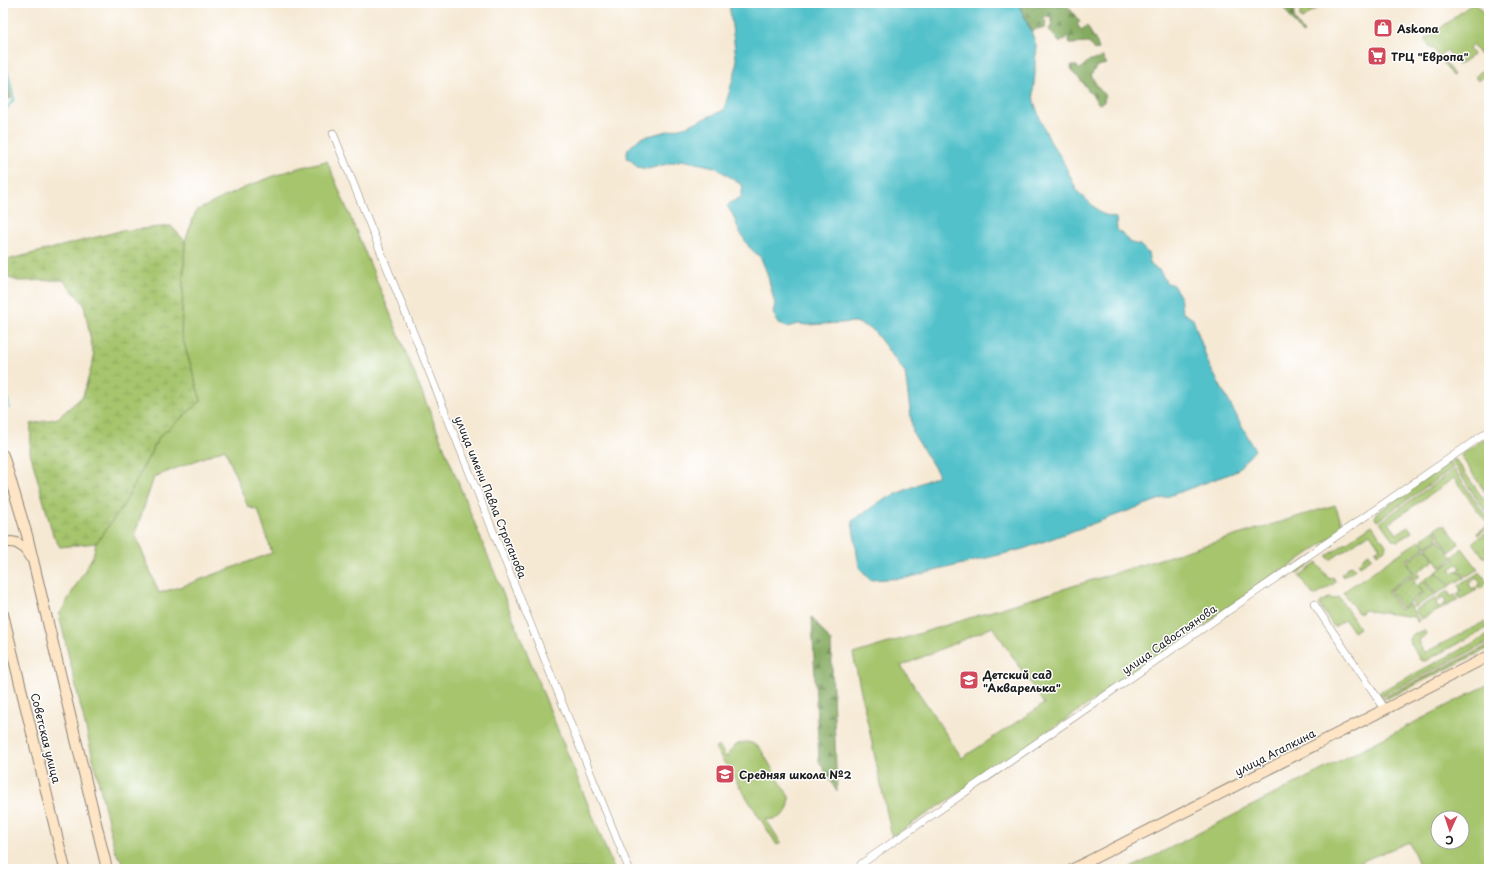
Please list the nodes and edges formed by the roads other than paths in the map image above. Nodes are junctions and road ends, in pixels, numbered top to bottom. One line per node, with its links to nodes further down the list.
1 (333, 133): 13 (street, улица имени Павла Строганова)
2 (1489, 431): 10 (street, улица Савостьянова)
3 (3, 455): 5 (main road)
4 (3, 544): 5 (main road)
5 (34, 566): 12 (main road)
6 (1314, 604): 9 (street)
7 (3, 614): 11 (main road, Советская улица)
8 (1489, 656): 9 (main road, улица Агапкина)
9 (1385, 709): 14 (main road, улица Агапкина)
10 (861, 864)
11 (65, 869)
12 (107, 869)
13 (629, 869)
14 (1073, 869)

